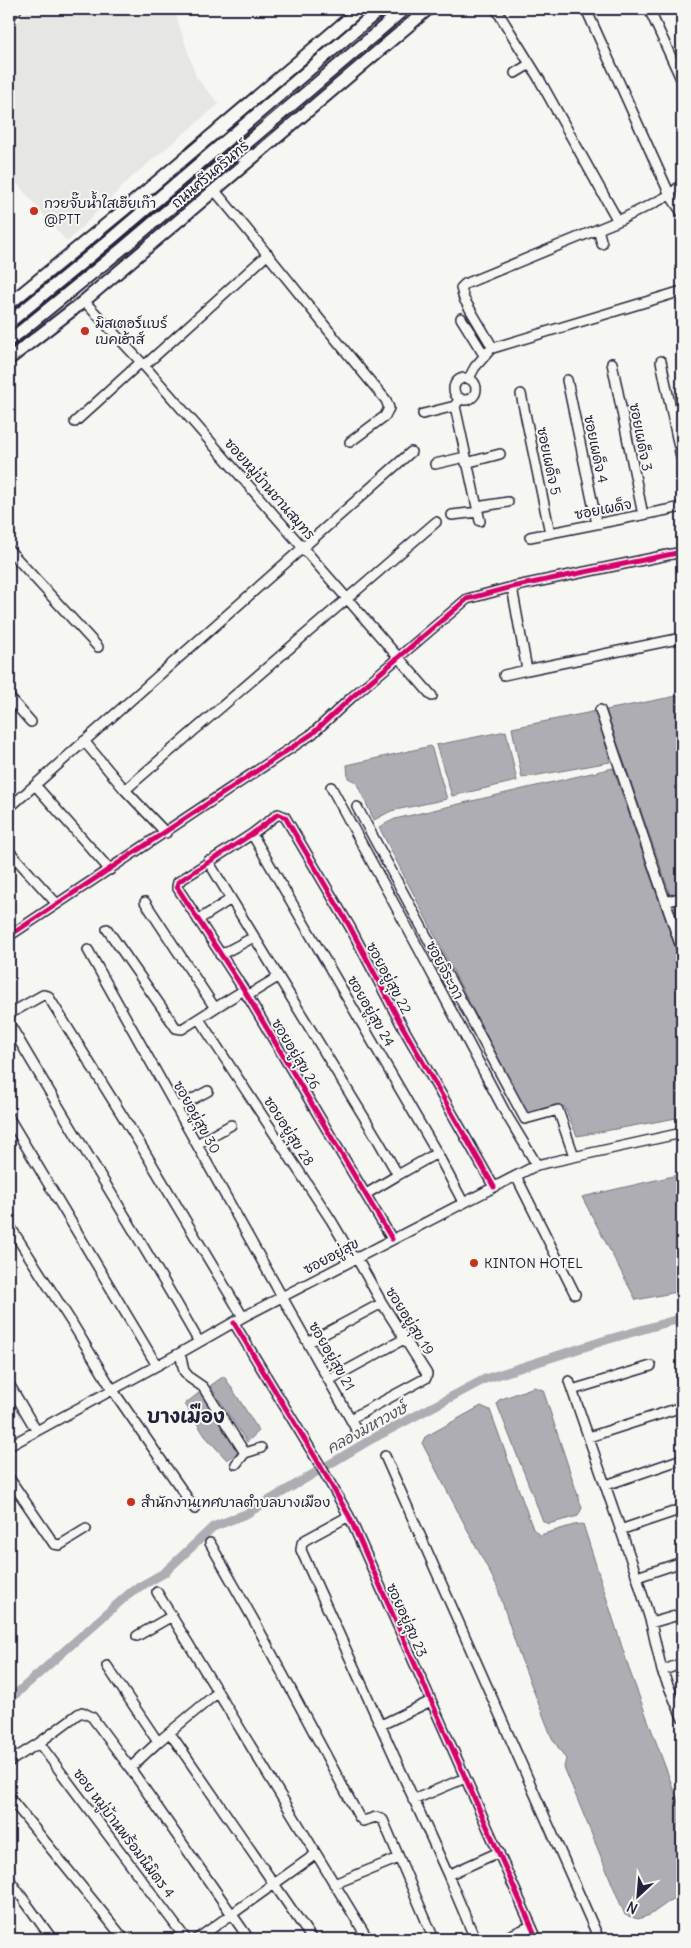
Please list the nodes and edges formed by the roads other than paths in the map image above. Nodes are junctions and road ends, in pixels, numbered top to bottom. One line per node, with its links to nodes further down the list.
1 (17, 9): 9 (street)
2 (360, 9): 13 (main road, ถนนศรีนครินทร์)
3 (381, 9): 29 (main road, ถนนศรีนครินทร์, bridge)
4 (404, 9): 30 (main road, ถนนศรีนครินทร์, bridge)
5 (428, 9): 14 (main road, ถนนศรีนครินทร์)
6 (496, 9): 10 (street)
7 (586, 9): 17 (street)
8 (649, 9): 12 (street)
9 (9, 17)
10 (530, 64): 11 (street); 20 (street)
11 (515, 74)
12 (682, 81)
13 (227, 122): 14 (main road); 18 (main road, ถนนศรีนครินทร์)
14 (256, 155): 16 (main road, ถนนศรีนครินทร์)
15 (682, 184): 17 (street)
16 (215, 190): 21 (main road, ถนนศรีนครินทร์); 24 (street)
17 (670, 195): 19 (street); 20 (street)
18 (140, 196): 21 (main road); 27 (main road, ถนนศรีนครินทร์)
19 (682, 213)
20 (618, 220): 22 (street)
21 (170, 229): 26 (main road, ถนนศรีนครินทร์)
22 (598, 230): 23 (street); 31 (street)
23 (602, 244)
24 (268, 254): 36 (street); 43 (street)
25 (682, 291): 31 (street)
26 (84, 301): 33 (main road, ถนนศรีนครินทร์); 36 (street, ซอยหมู่บ้านชานสมุทร)
27 (9, 304)
28 (461, 318): 32 (street)
29 (10, 321)
30 (9, 340)
31 (493, 348): 32 (street)
32 (484, 355): 37 (street)
33 (9, 359)
34 (661, 361): 47 (street)
35 (612, 363): 53 (street, ซอยเผด็จ 3)
36 (143, 364): 42 (street); 59 (street, ซอยหมู่บ้านชานสมุทร)
37 (469, 378): 40 (street); 40 (street)
38 (567, 380): 56 (street, ซอยเผด็จ 4)
39 (521, 394): 57 (street, ซอยเผด็จ 5)
40 (457, 402): 41 (street); 46 (street)
41 (424, 414)
42 (75, 422)
43 (350, 442)
44 (411, 452): 59 (street)
45 (500, 454): 46 (street)
46 (466, 460): 48 (street); 51 (street)
47 (682, 462)
48 (435, 464)
49 (508, 502): 51 (street)
50 (682, 508): 53 (street, ซอยเผด็จ)
51 (477, 510): 52 (street); 55 (street)
52 (452, 515)
53 (643, 515): 56 (street, ซอยเผด็จ)
54 (436, 522): 63 (street)
55 (480, 522)
56 (597, 524): 57 (street, ซอยเผด็จ)
57 (550, 533): 58 (street, ซอยเผด็จ)
58 (530, 537)
59 (302, 547): 63 (street, ซอยหมู่บ้านชานสมุทร); 73 (street)
60 (9, 550): 65 (street)
61 (682, 552): 62 (street)
62 (512, 587): 66 (street); 67 (street)
63 (348, 600): 66 (street, ซอยหมู่บ้านชานสมุทร); 76 (street)
64 (682, 638): 67 (street)
65 (98, 647)
66 (399, 658): 69 (street, ซอยหมู่บ้านชานสมุทร); 79 (street)
67 (527, 670): 68 (street)
68 (504, 675)
69 (432, 696)
70 (9, 697): 72 (street)
71 (600, 710): 87 (street)
72 (31, 722)
73 (84, 741): 74 (street); 76 (street)
74 (35, 785): 77 (street); 83 (street)
75 (330, 787): 110 (street, ซอยจิระภา)
76 (125, 790): 79 (street)
77 (9, 808)
78 (357, 808): 109 (street)
79 (166, 833): 83 (street)
80 (252, 834): 82 (street); 108 (street, ซอยอยู่สุข 24); 113 (street, ซอยอยู่สุข 22)
81 (9, 851): 88 (street)
82 (208, 861): 85 (street); 89 (street, ซอยอยู่สุข 26)
83 (110, 870): 88 (street)
84 (682, 896): 87 (street)
85 (231, 899): 89 (street); 92 (street)
86 (145, 902): 98 (street)
87 (666, 902): 94 (street)
88 (57, 904): 91 (street)
89 (198, 920): 95 (street, ซอยอยู่สุข 26)
90 (108, 929): 100 (street)
91 (9, 936)
92 (254, 937): 95 (street); 96 (street)
93 (88, 950): 103 (street, ซอยอยู่สุข 30)
94 (682, 950)
95 (220, 955): 97 (street, ซอยอยู่สุข 26)
96 (278, 977): 97 (street); 111 (street)
97 (246, 993): 98 (street); 114 (street, ซอยอยู่สุข 26)
98 (215, 1008): 100 (street)
99 (9, 1014): 122 (street)
100 (199, 1019): 118 (street, ซอยอยู่สุข 28)
101 (9, 1023): 125 (street)
102 (208, 1091): 103 (street)
103 (176, 1108): 107 (street, ซอยอยู่สุข 30)
104 (9, 1118): 128 (street)
105 (231, 1125): 107 (street)
106 (682, 1133): 109 (street, ซอยอยู่สุข)
107 (197, 1144): 120 (street, ซอยอยู่สุข 30)
108 (437, 1153): 111 (street); 115 (street, ซอยอยู่สุข 24)
109 (574, 1156): 110 (street, ซอยอยู่สุข)
110 (537, 1165): 112 (street, ซอยอยู่สุข)
111 (398, 1175): 114 (street)
112 (516, 1176): 113 (street, ซอยอยู่สุข); 119 (street)
113 (494, 1187): 115 (street, ซอยอยู่สุข)
114 (366, 1194): 117 (street, ซอยอยู่สุข 26)
115 (463, 1202): 117 (street, ซอยอยู่สุข)
116 (9, 1225): 132 (street)
117 (392, 1239): 118 (street, ซอยอยู่สุข)
118 (355, 1258): 120 (street, ซอยอยู่สุข); 121 (street, ซอยอยู่สุข 19)
119 (575, 1294)
120 (282, 1298): 122 (street, ซอยอยู่สุข); 126 (street, ซอยอยู่สุข 21)
121 (382, 1303): 124 (street, ซอยอยู่สุข 19); 126 (street)
122 (242, 1317): 123 (street, ซอยอยู่สุข)
123 (234, 1323): 125 (street, ซอยอยู่สุข); 148 (street, ซอยอยู่สุข 23)
124 (404, 1339): 130 (street); 134 (street, ซอยอยู่สุข 19)
125 (199, 1342): 127 (street, ซอยอยู่สุข)
126 (309, 1342): 130 (street, ซอยอยู่สุข 21)
127 (180, 1353): 128 (street, ซอยอยู่สุข); 140 (street)
128 (156, 1364): 132 (street, ซอยอยู่สุข)
129 (651, 1366): 137 (street)
130 (329, 1380): 134 (street, ซอยอยู่สุข 21)
131 (9, 1384): 136 (street)
132 (112, 1389): 136 (street, ซอยอยู่สุข); 146 (street)
133 (682, 1407): 137 (street)
134 (352, 1418): 135 (street, ซอยอยู่สุข 21)
135 (356, 1428)
136 (36, 1430): 138 (street, ซอยอยู่สุข)
137 (589, 1438): 145 (street)
138 (9, 1446)
139 (261, 1448): 140 (street)
140 (246, 1453): 143 (street)
141 (385, 1456): 195 (street)
142 (682, 1459): 145 (street)
143 (236, 1464)
144 (9, 1478): 149 (street)
145 (606, 1485): 150 (street)
146 (195, 1509)
147 (682, 1509): 150 (street)
148 (348, 1516): 163 (street, ซอยอยู่สุข 23); 165 (street)
149 (86, 1530)
150 (620, 1530): 153 (street)
151 (210, 1543): 176 (street)
152 (682, 1562): 153 (street)
153 (637, 1577): 157 (street)
154 (157, 1592): 156 (street)
155 (682, 1614): 157 (street)
156 (172, 1616): 158 (street); 162 (street)
157 (652, 1623): 161 (street)
158 (137, 1636)
159 (682, 1664): 161 (street)
160 (107, 1666): 167 (street)
161 (662, 1671): 164 (street)
162 (217, 1693): 166 (street); 175 (street)
163 (431, 1700): 165 (street); 171 (street, ซอยอยู่สุข 23)
164 (682, 1717)
165 (380, 1725): 173 (street)
166 (170, 1733): 167 (street); 179 (street)
167 (158, 1742): 170 (street)
168 (40, 1743): 169 (street); 170 (street); 186 (street, ซอย หมู่บ้านพร้อมนิมิตร 4)
169 (9, 1762)
170 (130, 1768): 181 (street)
171 (466, 1778): 173 (street); 174 (street, ซอยอยู่สุข 23)
172 (9, 1797): 185 (street)
173 (413, 1800): 177 (street)
174 (499, 1852): 177 (street); 182 (street, ซอยอยู่สุข 23)
175 (316, 1854): 179 (street); 180 (street)
176 (399, 1858): 180 (street); 191 (street)
177 (448, 1875): 192 (street)
178 (9, 1879): 184 (street)
179 (274, 1882): 181 (street); 189 (street)
180 (334, 1884): 190 (street)
181 (232, 1915): 187 (street); 188 (street)
182 (531, 1926): 193 (street); 194 (street, ซอยอยู่สุข 23)
183 (682, 1936): 196 (street)
184 (52, 1939)
185 (124, 1939)
186 (186, 1939)
187 (197, 1939)
188 (249, 1939)
189 (312, 1939)
190 (368, 1939)
191 (434, 1939)
192 (475, 1939)
193 (502, 1939)
194 (537, 1939)
195 (599, 1939)
196 (677, 1939)

